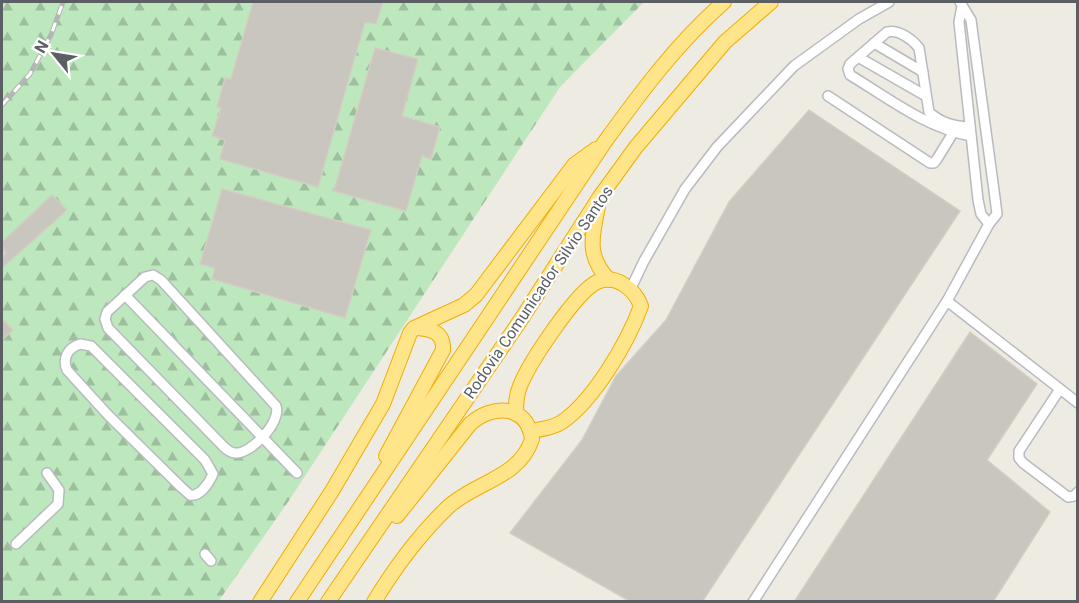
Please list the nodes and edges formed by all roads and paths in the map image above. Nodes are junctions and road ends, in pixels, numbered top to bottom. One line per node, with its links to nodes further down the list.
1 (724, 2): 12 (highway, Rodovia Comunicador Silvio Santos)
2 (771, 2): 13 (highway, Rodovia Comunicador Silvio Santos)
3 (889, 2): 16 (lane)
4 (961, 4): 10 (lane); 14 (lane)
5 (874, 43): 6 (lane); 7 (lane); 7 (lane)
6 (858, 57): 9 (lane); 11 (lane)
7 (923, 72): 9 (lane)
8 (828, 96): 11 (lane)
9 (926, 96): 10 (lane)
10 (970, 131): 11 (lane); 14 (lane)
11 (952, 133)
12 (604, 143): 19 (highway); 29 (highway, Rodovia Comunicador Silvio Santos)
13 (599, 198): 15 (highway); 31 (highway, Rodovia Comunicador Silvio Santos)
14 (989, 224): 18 (lane)
15 (609, 280): 16 (highway); 22 (highway)
16 (631, 288): 24 (highway)
17 (124, 295): 25 (lane); 25 (lane); 25 (lane)
18 (947, 301): 20 (lane); 38 (lane)
19 (414, 328): 29 (highway); 33 (highway)
20 (1060, 389): 21 (lane); 28 (lane)
21 (1077, 403)
22 (516, 414): 24 (highway); 31 (highway)
23 (108, 415): 23 (lane)
24 (531, 431): 37 (highway)
25 (262, 436): 27 (lane)
26 (48, 473): 30 (lane)
27 (297, 473)
28 (1077, 492)
29 (369, 494): 32 (highway, Rodovia Comunicador Silvio Santos)
30 (16, 544)
31 (340, 585): 36 (highway, Rodovia Comunicador Silvio Santos)
32 (307, 587): 34 (lane); 35 (highway, Rodovia Comunicador Silvio Santos)
33 (260, 602)
34 (288, 602)
35 (297, 602)
36 (328, 602)
37 (374, 602)
38 (753, 602)

